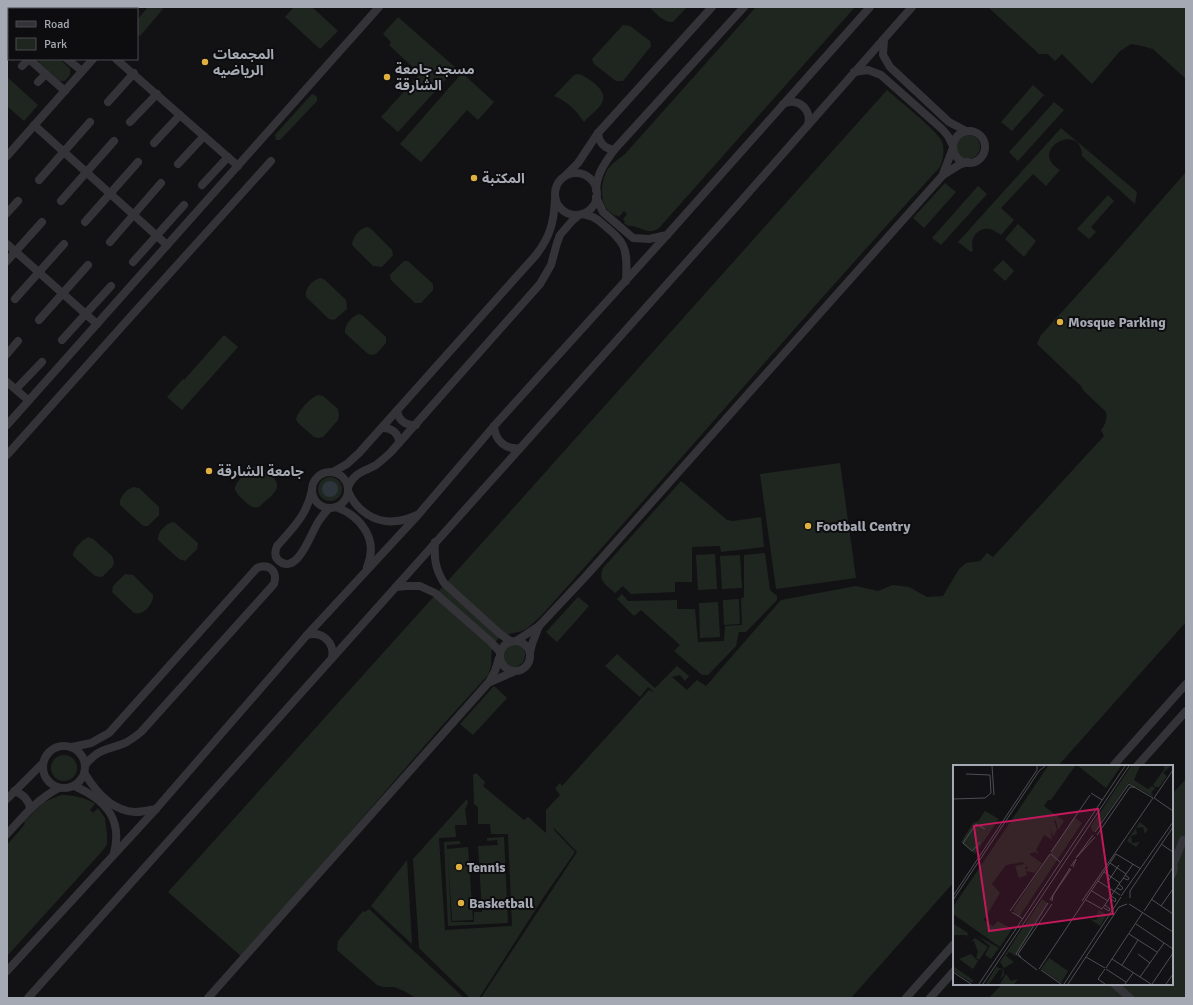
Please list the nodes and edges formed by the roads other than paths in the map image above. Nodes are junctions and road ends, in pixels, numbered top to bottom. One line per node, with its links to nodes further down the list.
1 (379, 7): 43 (street)
2 (712, 7): 30 (street)
3 (744, 7): 36 (street)
4 (870, 7): 23 (street)
5 (912, 7): 6 (street)
6 (884, 39): 14 (street); 18 (street)
7 (28, 60): 12 (street)
8 (30, 60): 16 (street)
9 (68, 60): 13 (street)
10 (92, 60): 13 (street)
11 (117, 60): 15 (street)
12 (22, 66)
13 (82, 72): 19 (street)
14 (854, 72): 21 (street); 28 (street)
15 (134, 73): 20 (street); 22 (street)
16 (46, 74): 17 (street); 19 (street)
17 (38, 82)
18 (910, 87): 21 (street); 29 (street)
19 (65, 91): 27 (street)
20 (157, 94): 24 (street); 26 (street)
21 (903, 94): 34 (street)
22 (108, 102)
23 (783, 104): 28 (street); 62 (street)
24 (180, 115): 31 (street); 33 (street)
25 (90, 122): 37 (street)
26 (130, 122)
27 (34, 125): 35 (street); 37 (street)
28 (808, 125): 95 (street)
29 (966, 131): 34 (street); 41 (street)
30 (598, 133): 36 (street); 46 (street)
31 (204, 136): 38 (street); 42 (street)
32 (114, 142): 44 (street)
33 (154, 143)
34 (953, 147): 41 (street); 45 (street)
35 (9, 150)
36 (614, 150): 51 (street)
37 (64, 152): 44 (street); 47 (street)
38 (228, 157): 43 (street); 49 (street)
39 (271, 161): 96 (street)
40 (138, 162): 50 (street)
41 (967, 162): 45 (street)
42 (178, 164)
43 (238, 166): 68 (street)
44 (86, 172): 50 (street); 54 (street)
45 (943, 175): 109 (street)
46 (565, 176): 51 (street); 52 (street)
47 (39, 180)
48 (162, 183): 58 (street)
49 (202, 184)
50 (110, 194): 58 (street); 60 (street)
51 (596, 194): 57 (street); 61 (street)
52 (555, 199): 57 (street); 89 (street)
53 (18, 201): 56 (street)
54 (61, 201)
55 (184, 205): 63 (street)
56 (7, 213)
57 (581, 214): 61 (street); 91 (street)
58 (134, 215): 63 (street); 65 (street)
59 (42, 222): 70 (street)
60 (85, 222)
61 (607, 222): 64 (street); 69 (street)
62 (667, 235): 64 (street); 75 (street)
63 (157, 236): 68 (street); 72 (street)
64 (633, 238): 69 (street)
65 (110, 242)
66 (7, 244): 70 (street)
67 (64, 244): 74 (street)
68 (167, 245): 81 (street)
69 (625, 248): 75 (street)
70 (15, 251): 71 (street); 74 (street)
71 (7, 261)
72 (133, 262)
73 (88, 266): 77 (street)
74 (39, 272): 77 (street); 78 (street)
75 (626, 281): 92 (street)
76 (111, 286): 79 (street)
77 (63, 294): 79 (street); 80 (street)
78 (15, 299)
79 (85, 314): 81 (street); 82 (street)
80 (39, 320)
81 (97, 324): 88 (street)
82 (62, 340)
83 (18, 341): 84 (street)
84 (7, 354)
85 (42, 362): 87 (street)
86 (7, 382): 87 (street)
87 (16, 389): 88 (street)
88 (28, 400): 90 (street)
89 (397, 411): 91 (street); 93 (street)
90 (7, 424)
91 (416, 425): 94 (street)
92 (494, 426): 95 (street); 101 (street)
93 (382, 428): 94 (street); 97 (street)
94 (400, 443): 98 (street)
95 (520, 448): 104 (street)
96 (7, 455)
97 (334, 472): 98 (street); 99 (street)
98 (348, 489): 100 (street); 102 (street)
99 (312, 490): 100 (street); 100 (street)
100 (332, 508): 103 (street)
101 (418, 515): 102 (street); 105 (street)
102 (369, 517): 103 (street)
103 (363, 525): 105 (street)
104 (435, 542): 106 (street); 107 (street)
105 (364, 573): 110 (street)
106 (396, 587): 108 (street); 114 (street)
107 (450, 590): 108 (street); 111 (street)
108 (443, 598): 113 (street)
109 (540, 626): 111 (street); 112 (street)
110 (307, 635): 114 (street); 132 (street)
111 (513, 641): 112 (street); 113 (street)
112 (530, 653): 115 (street)
113 (499, 655): 115 (street); 116 (street)
114 (332, 658): 143 (street)
115 (513, 672): 116 (street)
116 (489, 682): 144 (street)
117 (1186, 684): 122 (street)
118 (1186, 711): 123 (street)
119 (72, 747): 120 (street); 121 (street); 121 (street)
120 (43, 764): 126 (street); 127 (street)
121 (86, 764): 124 (street)
122 (1114, 765)
123 (1138, 765)
124 (85, 774): 125 (street); 128 (street)
125 (74, 786): 126 (street); 128 (street)
126 (59, 788): 130 (street)
127 (14, 791): 129 (street); 130 (street)
128 (96, 795): 131 (street); 133 (street)
129 (7, 799)
130 (30, 809): 134 (street)
131 (121, 809): 132 (street); 133 (street)
132 (156, 809): 137 (street)
133 (113, 818): 137 (street)
134 (7, 834)
135 (1184, 838): 136 (street); 138 (street)
136 (1173, 846)
137 (113, 855): 140 (street)
138 (1173, 863)
139 (953, 945): 145 (street)
140 (7, 971)
141 (953, 972): 146 (street)
142 (1115, 985): 147 (street)
143 (28, 998)
144 (208, 998)
145 (906, 998)
146 (930, 998)
147 (1130, 998)

